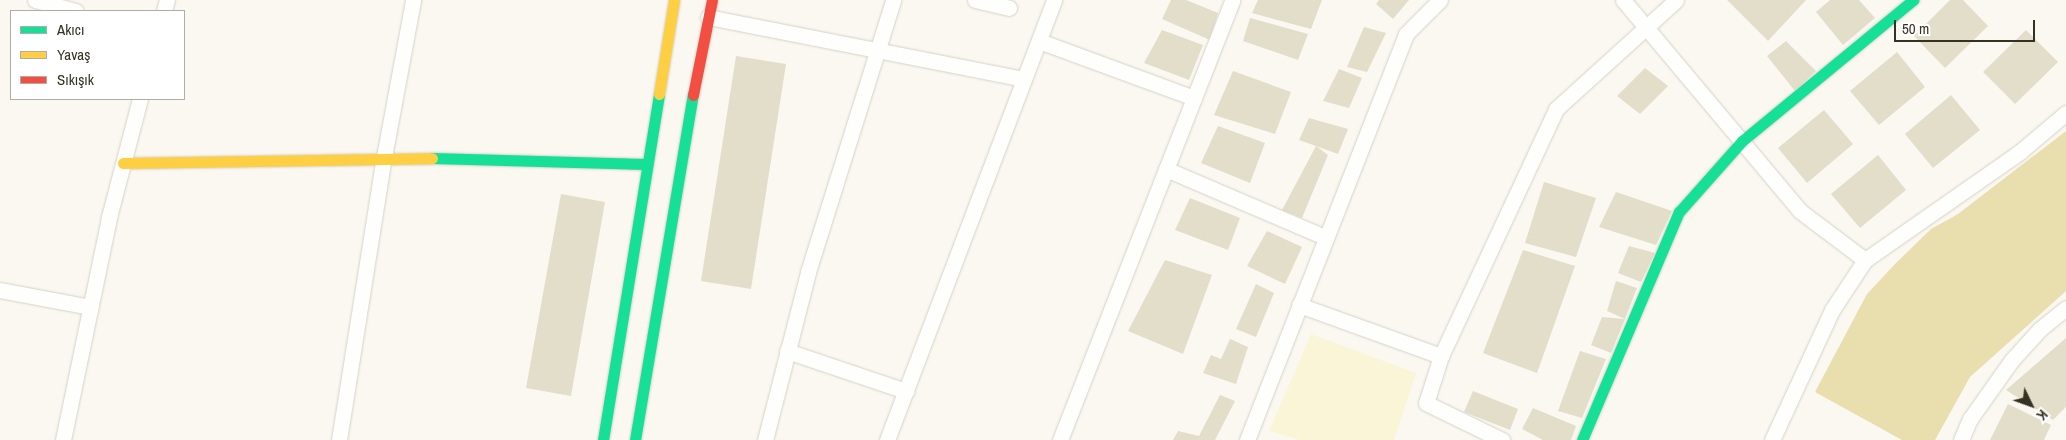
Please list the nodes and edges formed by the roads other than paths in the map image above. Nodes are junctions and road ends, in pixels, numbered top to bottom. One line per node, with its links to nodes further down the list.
1 (34, 0): 14 (street)
2 (413, 0): 24 (street)
3 (674, 0): 26 (street)
4 (712, 0): 15 (street)
5 (894, 0): 18 (street)
6 (975, 0): 13 (street)
7 (1054, 0): 17 (street)
8 (1232, 0): 20 (street)
9 (1440, 0): 28 (street)
10 (1623, 0): 16 (street)
11 (1676, 0): 16 (street)
12 (1913, 0): 23 (street)
13 (1009, 8)
14 (72, 10)
15 (708, 17): 18 (street); 41 (street)
16 (1646, 27): 23 (street); 35 (street)
17 (1039, 41): 19 (street); 20 (street)
18 (876, 48): 19 (street); 34 (street)
19 (1024, 79): 36 (street)
20 (1194, 98): 27 (street)
21 (140, 100): 25 (street)
22 (2066, 112): 29 (street)
23 (1742, 141): 29 (street); 46 (street)
24 (384, 157): 25 (street); 26 (street); 39 (street)
25 (123, 163): 32 (street)
26 (646, 164): 40 (street)
27 (1166, 170): 28 (street); 43 (street)
28 (1325, 237): 31 (street)
29 (1864, 260): 47 (street)
30 (0, 290): 32 (street)
31 (1299, 305): 35 (street); 44 (street)
32 (90, 307): 38 (street)
33 (2066, 308): 48 (street)
34 (788, 351): 36 (street); 42 (street)
35 (1441, 356): 45 (street)
36 (906, 391): 37 (street)
37 (891, 439)
38 (63, 440)
39 (339, 440)
40 (603, 440)
41 (635, 440)
42 (765, 440)
43 (1060, 440)
44 (1247, 440)
45 (1502, 440)
46 (1582, 440)
47 (1772, 440)
48 (1961, 440)

